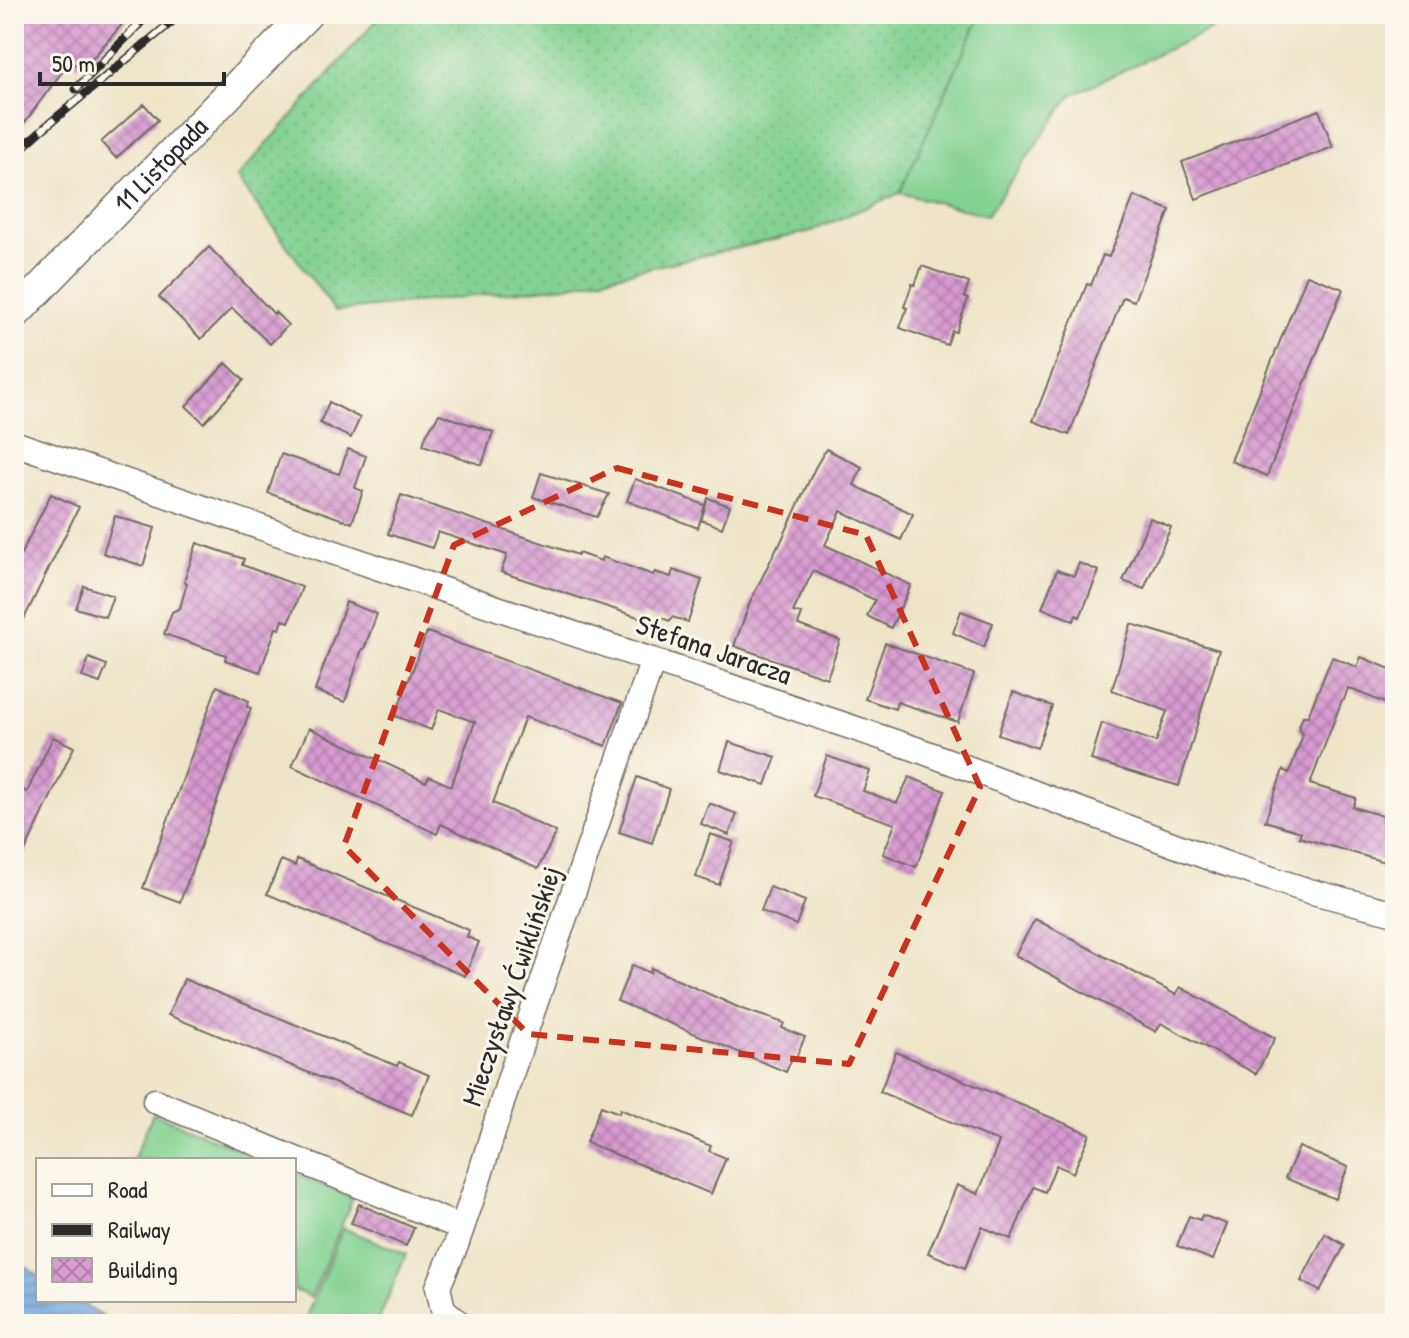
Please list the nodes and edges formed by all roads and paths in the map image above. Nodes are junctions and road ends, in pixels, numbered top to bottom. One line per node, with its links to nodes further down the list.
1 (307, 14): 2 (main road, 11 Listopada)
2 (14, 315)
3 (14, 443): 4 (street, Stefana Jaracza)
4 (653, 660): 5 (street, Stefana Jaracza); 9 (street, Mieczysławy Ćwiklińskiej)
5 (1395, 913)
6 (155, 1101): 7 (street)
7 (293, 1158)
8 (296, 1159): 9 (street)
9 (462, 1228): 10 (street, Mieczysławy Ćwiklińskiej)
10 (460, 1324)

